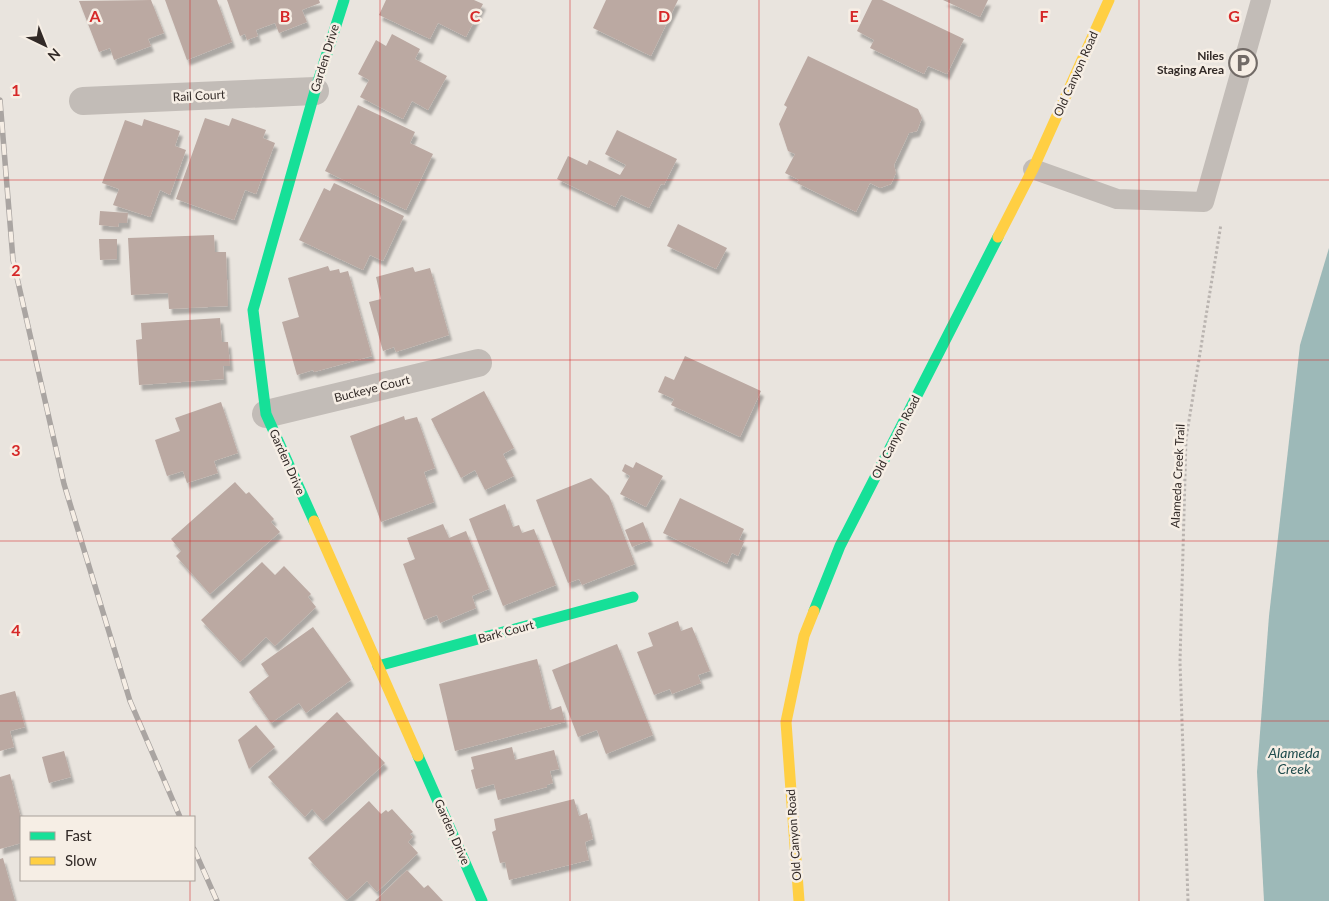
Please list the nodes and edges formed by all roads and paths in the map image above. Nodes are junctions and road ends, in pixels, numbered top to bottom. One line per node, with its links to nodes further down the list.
1 (344, 0): 4 (street, Garden Drive)
2 (1109, 0): 6 (street, Old Canyon Road)
3 (1261, 0): 6 (lane)
4 (315, 91): 5 (street, Rail Court); 9 (street, Garden Drive)
5 (83, 101)
6 (1034, 169): 13 (street, Old Canyon Road)
7 (1222, 221): 14 (path, Alameda Creek Trail)
8 (478, 363): 9 (street, Buckeye Court)
9 (266, 414): 11 (street, Garden Drive)
10 (633, 598): 11 (street, Bark Court)
11 (378, 666): 12 (street, Garden Drive)
12 (482, 901)
13 (799, 901)
14 (1188, 901)

